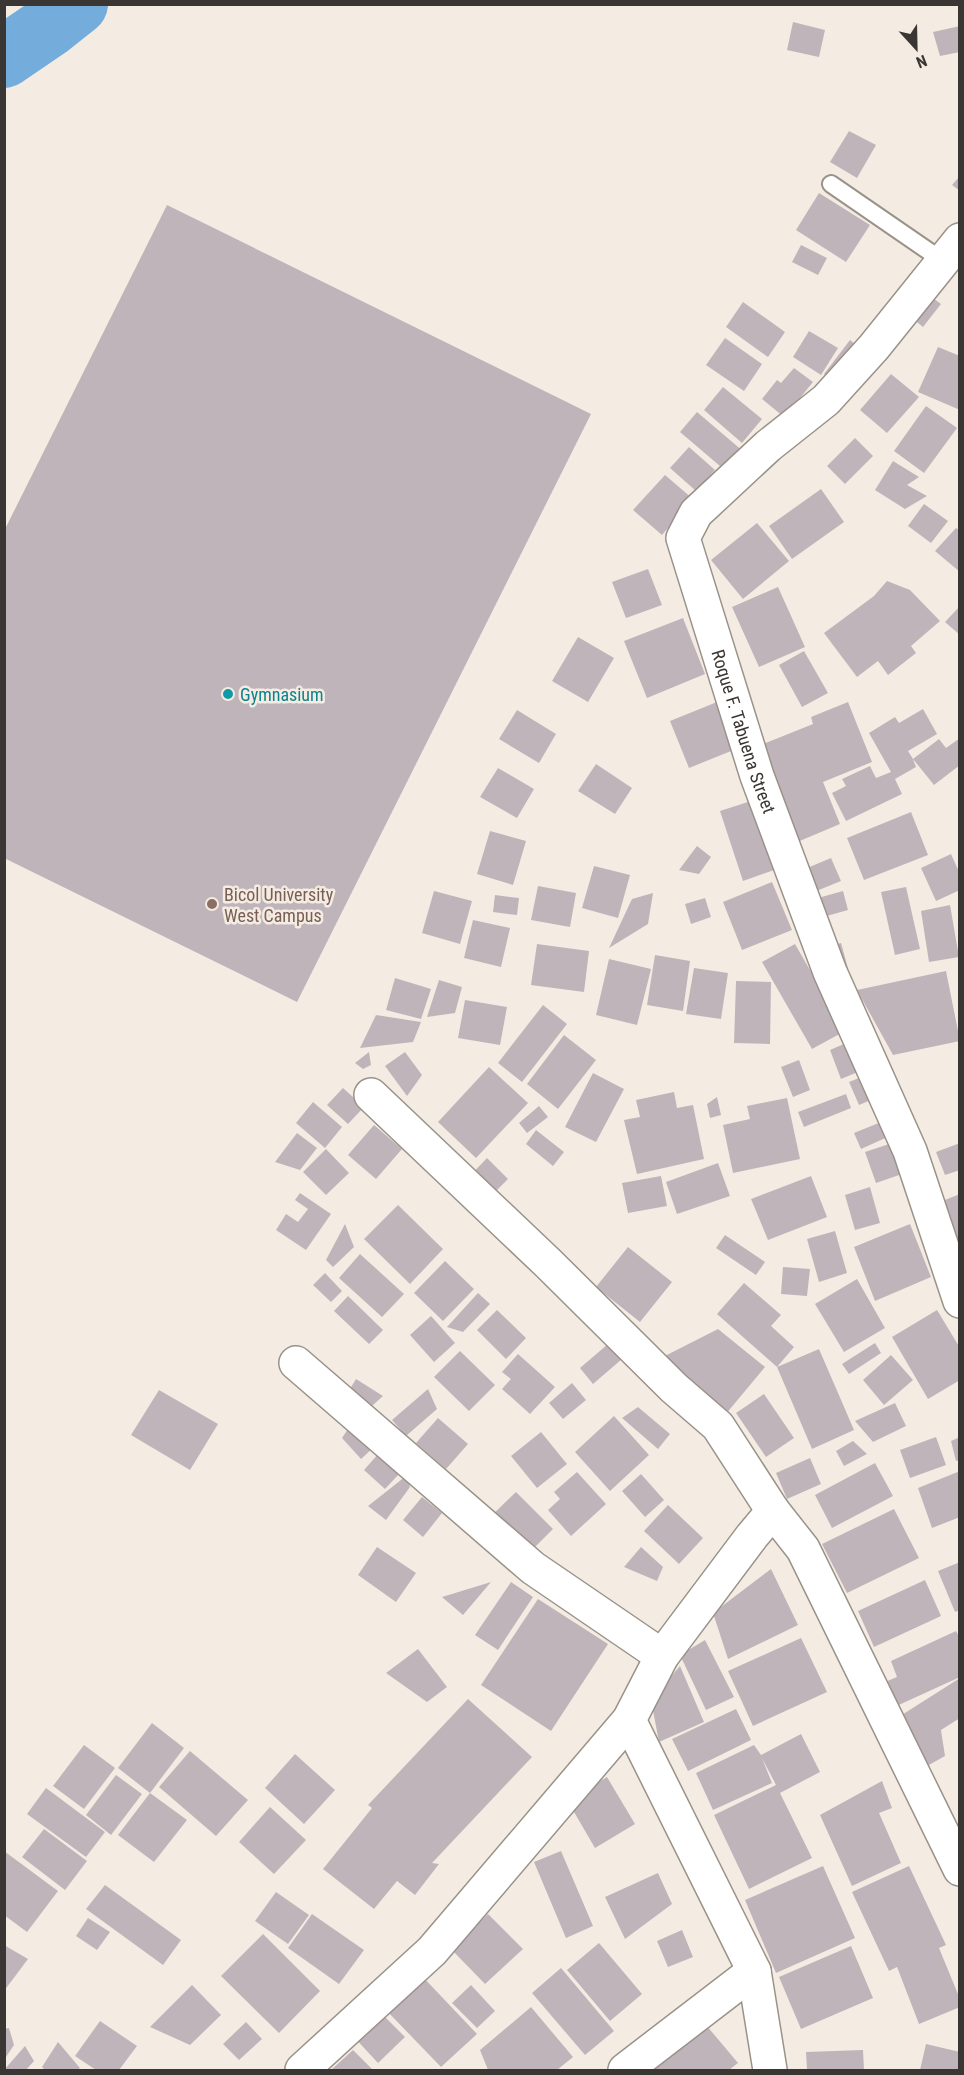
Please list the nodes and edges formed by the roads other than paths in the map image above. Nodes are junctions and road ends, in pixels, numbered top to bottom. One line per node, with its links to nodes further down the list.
1 (831, 184): 2 (lane)
2 (951, 250): 4 (street, Roque F. Tabuena Street)
3 (371, 1095): 6 (street)
4 (960, 1301)
5 (296, 1363): 7 (street)
6 (773, 1511): 7 (street); 9 (street)
7 (662, 1656): 8 (street)
8 (629, 1720): 10 (street); 11 (street)
9 (960, 1869)
10 (754, 1971): 12 (street); 13 (street)
11 (302, 2070)
12 (625, 2070)
13 (770, 2070)

